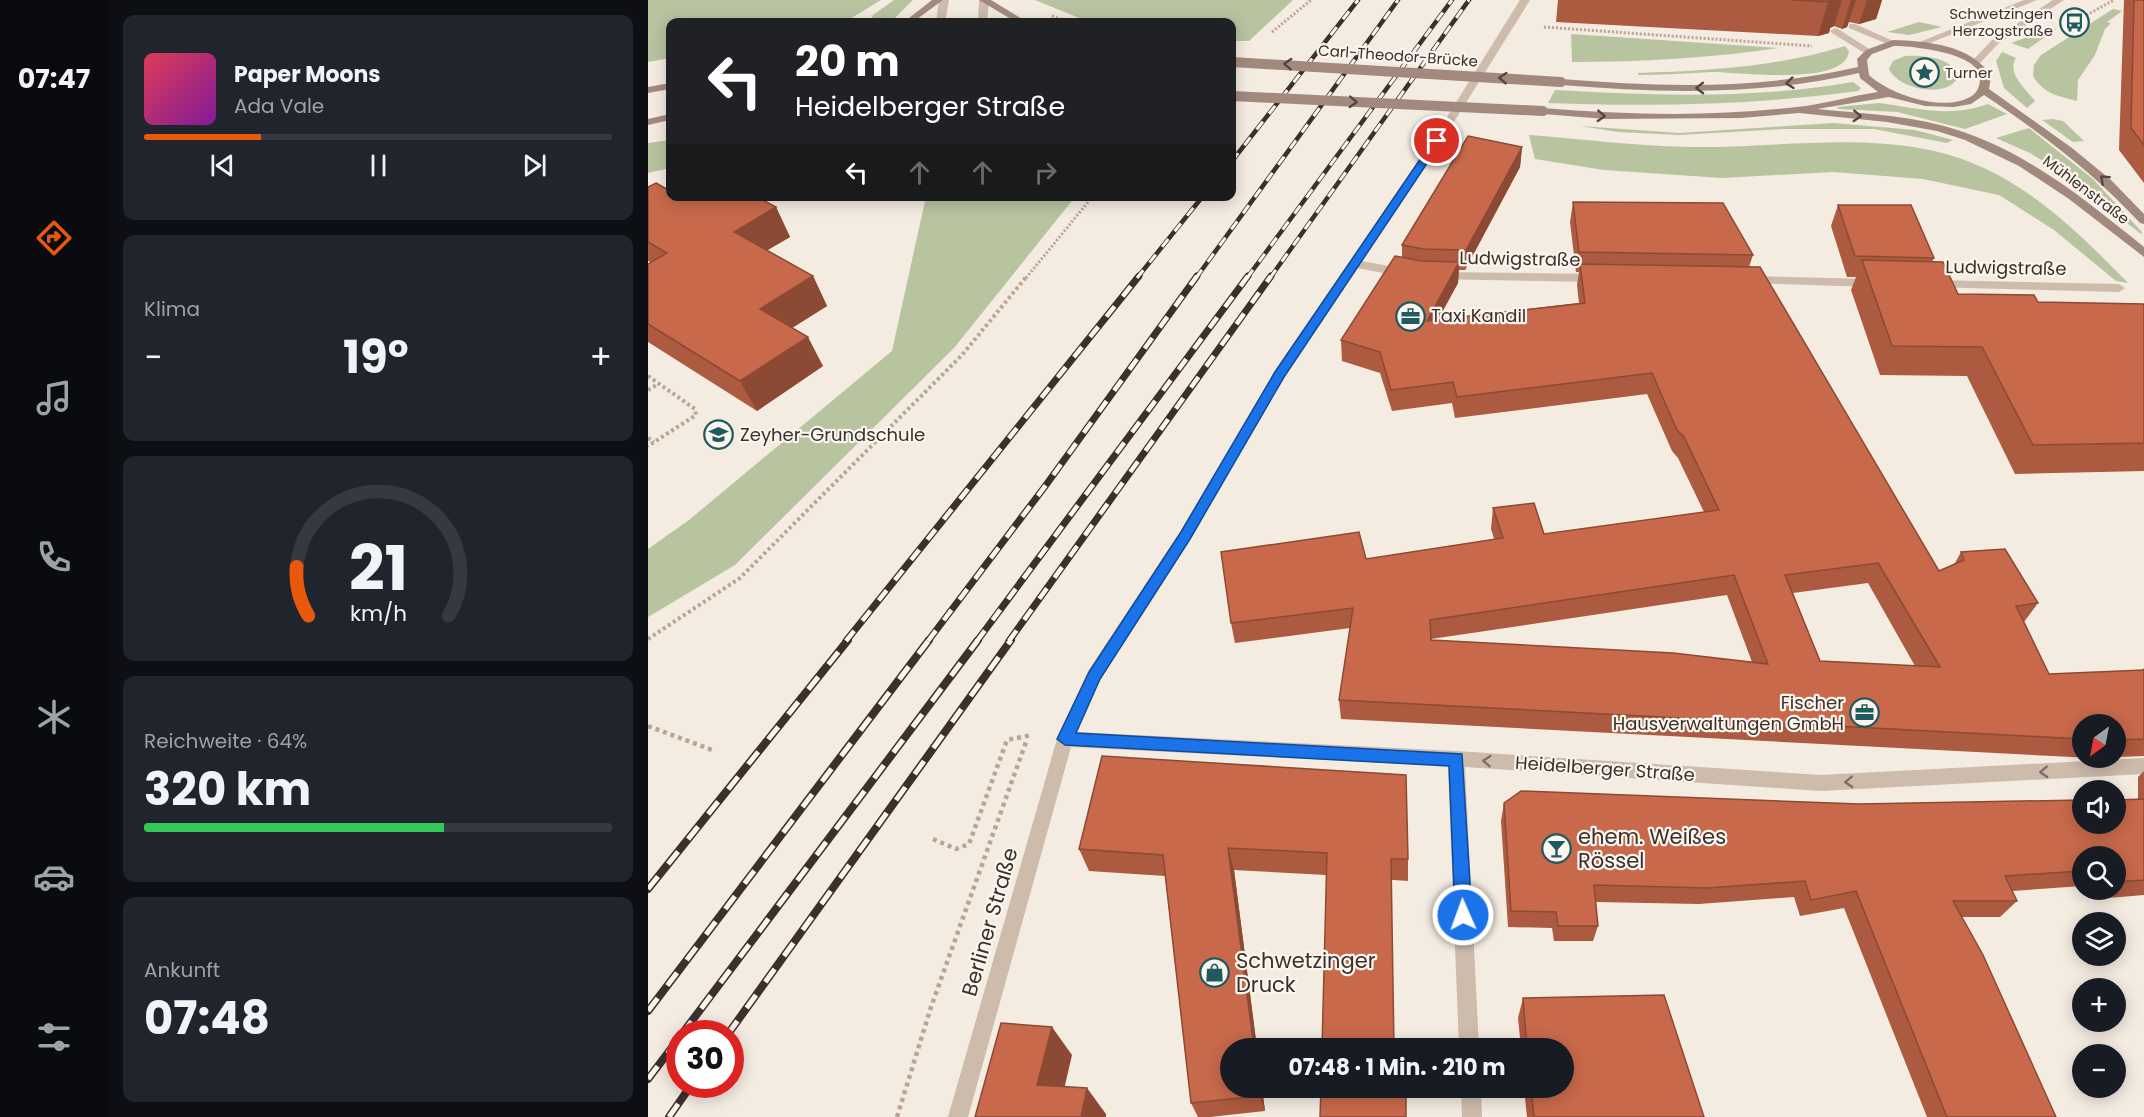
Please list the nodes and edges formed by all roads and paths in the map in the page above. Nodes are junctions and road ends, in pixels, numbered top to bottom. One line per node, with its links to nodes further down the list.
1 (938, 0): 7 (main road)
2 (944, 0): 8 (street)
3 (984, 0): 9 (street); 10 (main road)
4 (1525, 0): 11 (street, Berliner Straße)
5 (2032, 0): 15 (street)
6 (2059, 0): 19 (street)
7 (913, 18)
8 (942, 18)
9 (983, 18)
10 (1015, 18)
11 (1509, 24): 16 (path); 32 (street, Berliner Straße)
12 (1852, 26): 14 (street)
13 (1835, 31): 17 (street)
14 (1893, 44): 15 (main road); 17 (main road)
15 (1922, 44): 19 (main road)
16 (1821, 47)
17 (1869, 52): 20 (main road)
18 (1236, 62): 20 (main road, Carl-Theodor-Brücke, one-way to 18, bridge)
19 (1974, 63): 23 (main road)
20 (1861, 69): 24 (main road)
21 (666, 87): 22 (main road)
22 (648, 90)
23 (1984, 90): 24 (main road); 30 (main road, Mühlenstraße, one-way to 23)
24 (1889, 94): 26 (main road)
25 (1236, 96): 26 (main road, one-way to 26, bridge)
26 (1799, 110): 31 (main road, Mühlenstraße, one-way to 31)
27 (666, 118): 28 (main road)
28 (648, 122)
29 (1089, 201): 44 (path)
30 (2144, 221)
31 (2144, 253)
32 (1355, 264): 33 (street, Ludwigstraße); 46 (street, Berliner Straße)
33 (1614, 278)
34 (1732, 280): 35 (street)
35 (1887, 283)
36 (1921, 284): 37 (street, Ludwigstraße)
37 (2119, 288)
38 (648, 376): 39 (path)
39 (658, 384): 40 (path); 42 (path)
40 (648, 390)
41 (648, 438): 42 (path)
42 (654, 442): 43 (path)
43 (648, 446)
44 (648, 639)
45 (648, 726): 47 (path)
46 (1065, 739): 48 (street, Heidelberger Straße); 54 (street, Berliner Straße)
47 (715, 751)
48 (1456, 759): 49 (street, Heidelberger Straße, one-way to 48); 51 (street)
49 (2144, 766)
50 (933, 839): 53 (path)
51 (1469, 1038)
52 (1471, 1098): 55 (street)
53 (897, 1117)
54 (958, 1117)
55 (1472, 1117)

